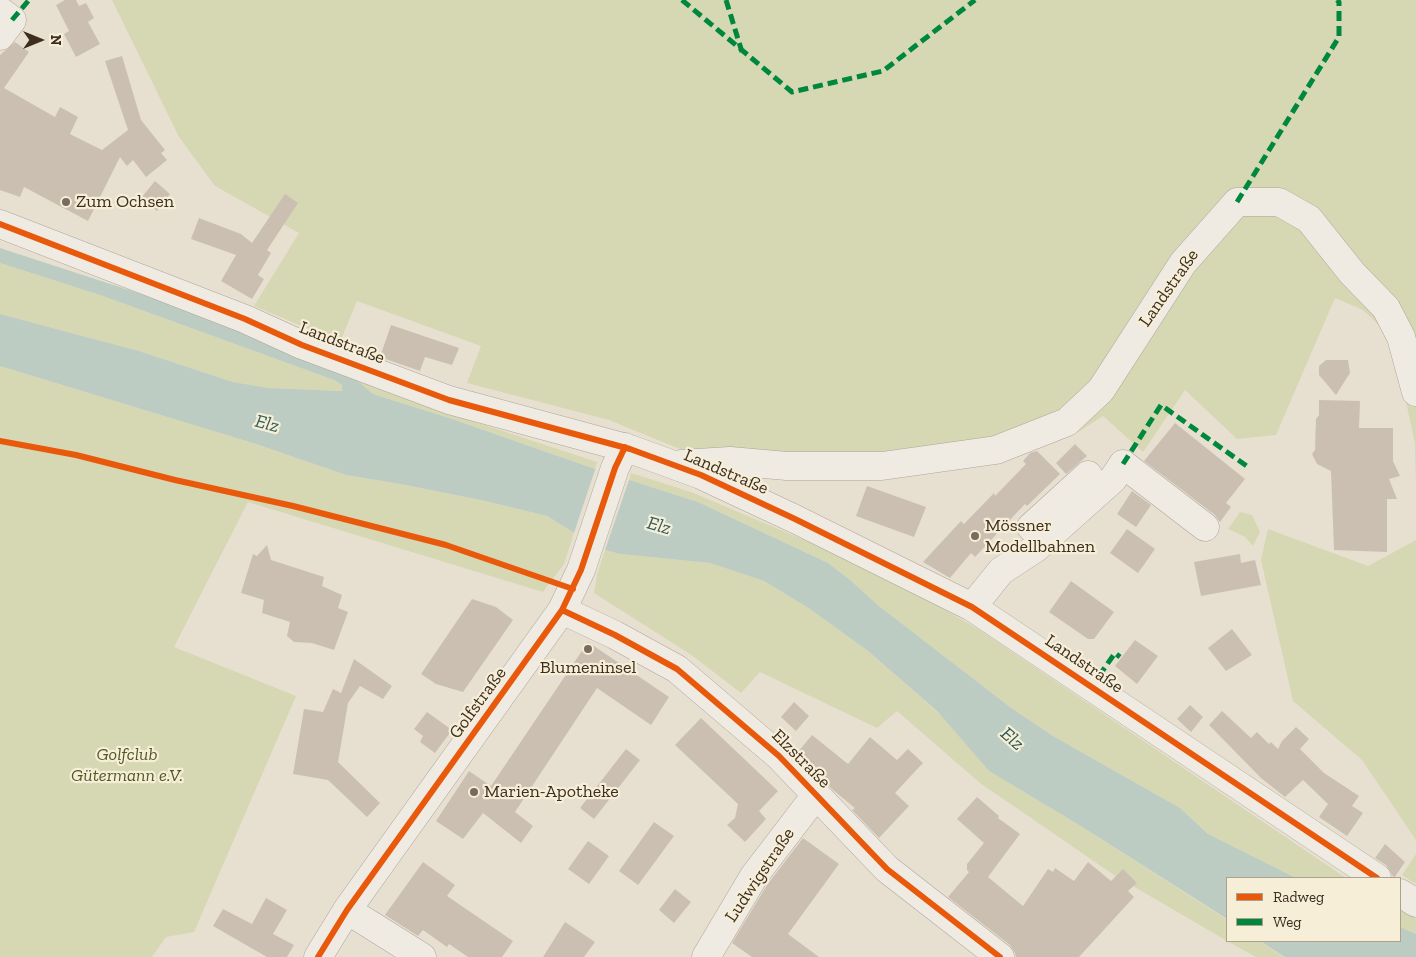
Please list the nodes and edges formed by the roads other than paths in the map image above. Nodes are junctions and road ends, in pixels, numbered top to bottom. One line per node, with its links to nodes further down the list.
1 (0, 11): 2 (street)
2 (0, 36)
3 (0, 224): 5 (street, Landstraße)
4 (1416, 392): 6 (street, Landstraße)
5 (620, 458): 6 (street, Landstraße); 11 (street, Golfstraße)
6 (670, 464): 10 (street, Landstraße)
7 (1088, 475): 9 (street)
8 (1205, 527): 9 (street)
9 (1001, 571): 10 (street)
10 (972, 608): 13 (street, Landstraße)
11 (562, 610): 12 (street, Elzstraße); 16 (street, Golfstraße)
12 (816, 795): 19 (street, Ludwigstraße); 20 (street, Elzstraße)
13 (1376, 877)
14 (1401, 894): 15 (street)
15 (1416, 902)
16 (347, 910): 17 (street, Golfstraße); 18 (street)
17 (318, 957)
18 (422, 957)
19 (706, 957)
20 (1000, 957)

